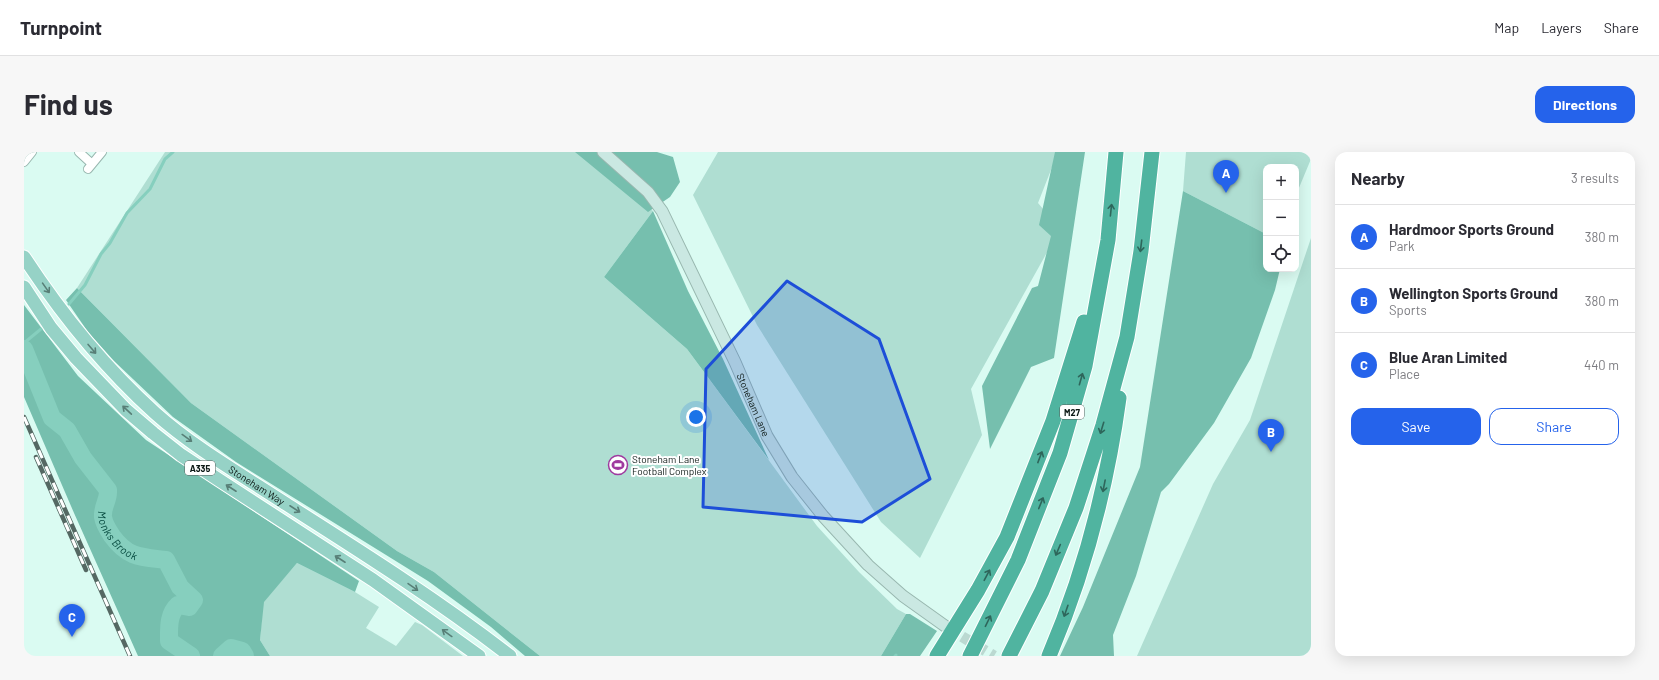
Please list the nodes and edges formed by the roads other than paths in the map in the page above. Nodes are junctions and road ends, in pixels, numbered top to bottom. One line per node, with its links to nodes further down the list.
1 (32, 152): 7 (street)
2 (79, 152): 3 (street)
3 (102, 152)
4 (603, 152): 12 (street, Stoneham Lane)
5 (1116, 152): 8 (highway, M27, one-way to 5)
6 (1152, 152): 11 (highway, one-way to 11)
7 (24, 162)
8 (1108, 240): 15 (highway, M27, one-way to 8); 16 (highway, M27, one-way to 8)
9 (24, 257): 14 (main road, Stoneham Way / A335, one-way to 14)
10 (24, 286): 13 (main road, Stoneham Way / A335, one-way to 10)
11 (1127, 337): 17 (highway, one-way to 17); 18 (highway, one-way to 18)
12 (945, 626)
13 (479, 656)
14 (510, 656)
15 (937, 656)
16 (970, 656)
17 (1009, 656)
18 (1049, 656)

